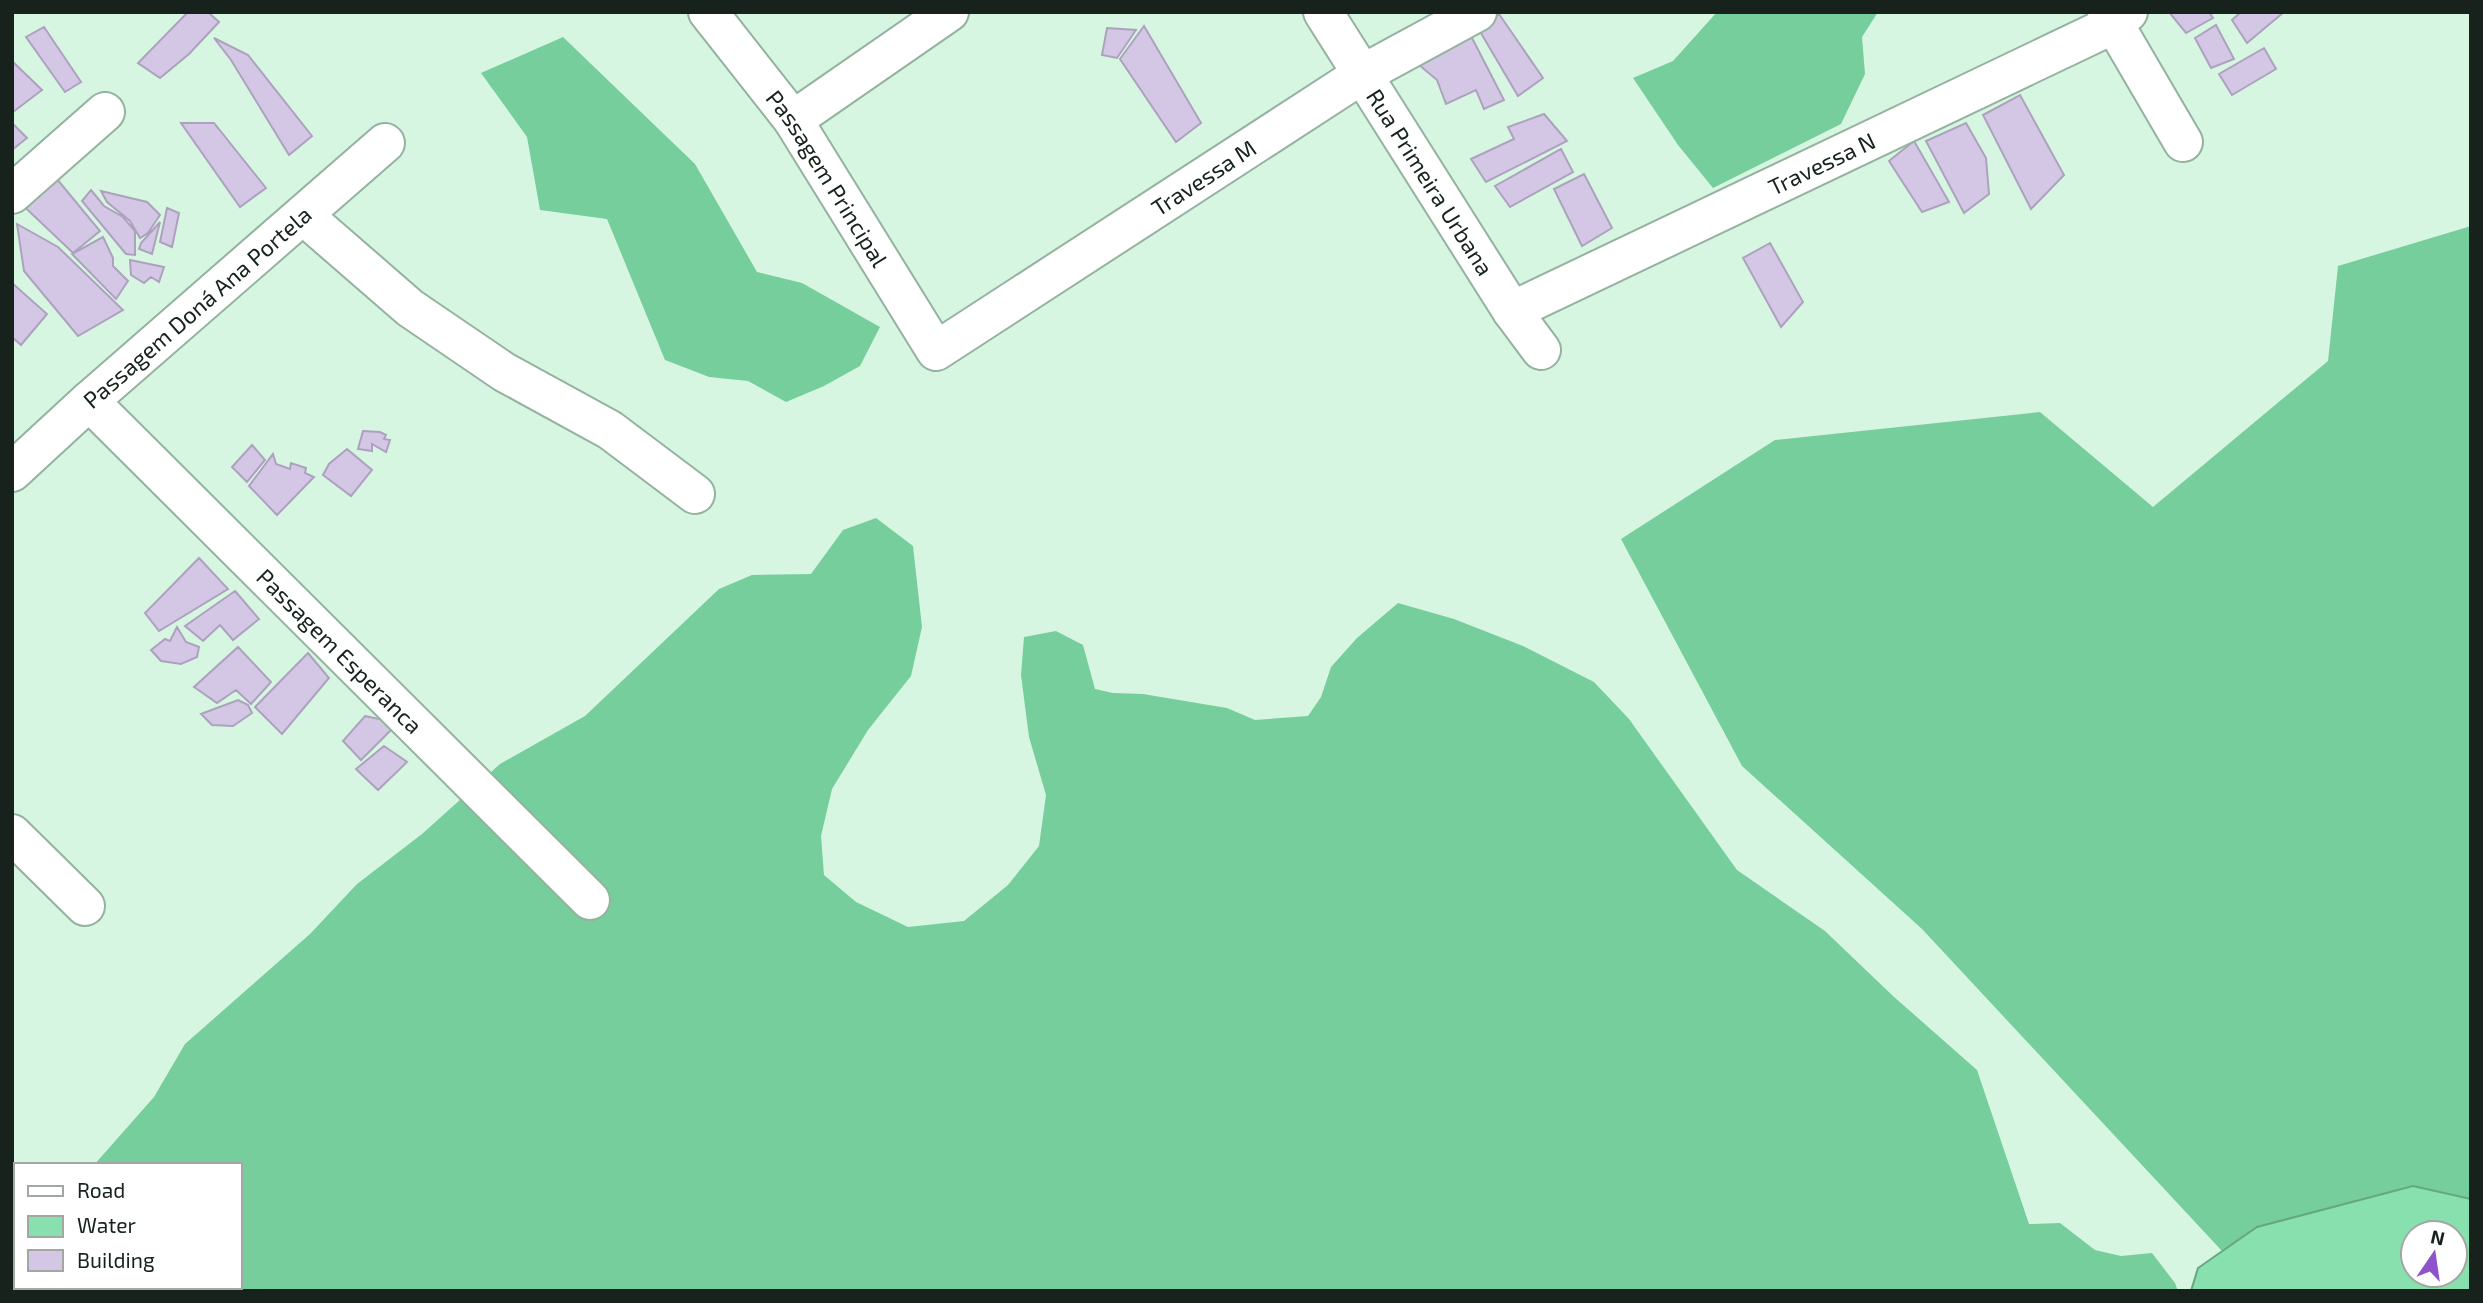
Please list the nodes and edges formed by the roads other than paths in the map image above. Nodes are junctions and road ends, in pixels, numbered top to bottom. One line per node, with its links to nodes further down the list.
1 (708, 12): 8 (street, Passagem Principal)
2 (949, 12): 8 (street)
3 (1323, 12): 6 (street, Rua Primeira Urbana)
4 (1477, 12): 6 (street, Travessa M)
5 (2116, 16): 9 (street); 13 (street, Travessa N)
6 (1361, 75): 13 (street, Rua Primeira Urbana); 15 (street, Travessa M)
7 (105, 112): 11 (street)
8 (793, 120): 15 (street, Passagem Principal)
9 (2183, 142)
10 (385, 143): 12 (street, Passagem Doná Ana Portela)
11 (12, 194)
12 (303, 215): 16 (street, Passagem Doná Ana Portela); 18 (street)
13 (1513, 311): 14 (street, Rua Primeira Urbana)
14 (1541, 349)
15 (936, 351)
16 (89, 401): 17 (street, Passagem Doná Ana Portela); 20 (street, Passagem Esperanca)
17 (12, 471)
18 (695, 494)
19 (12, 834): 21 (street)
20 (590, 900)
21 (85, 906)

